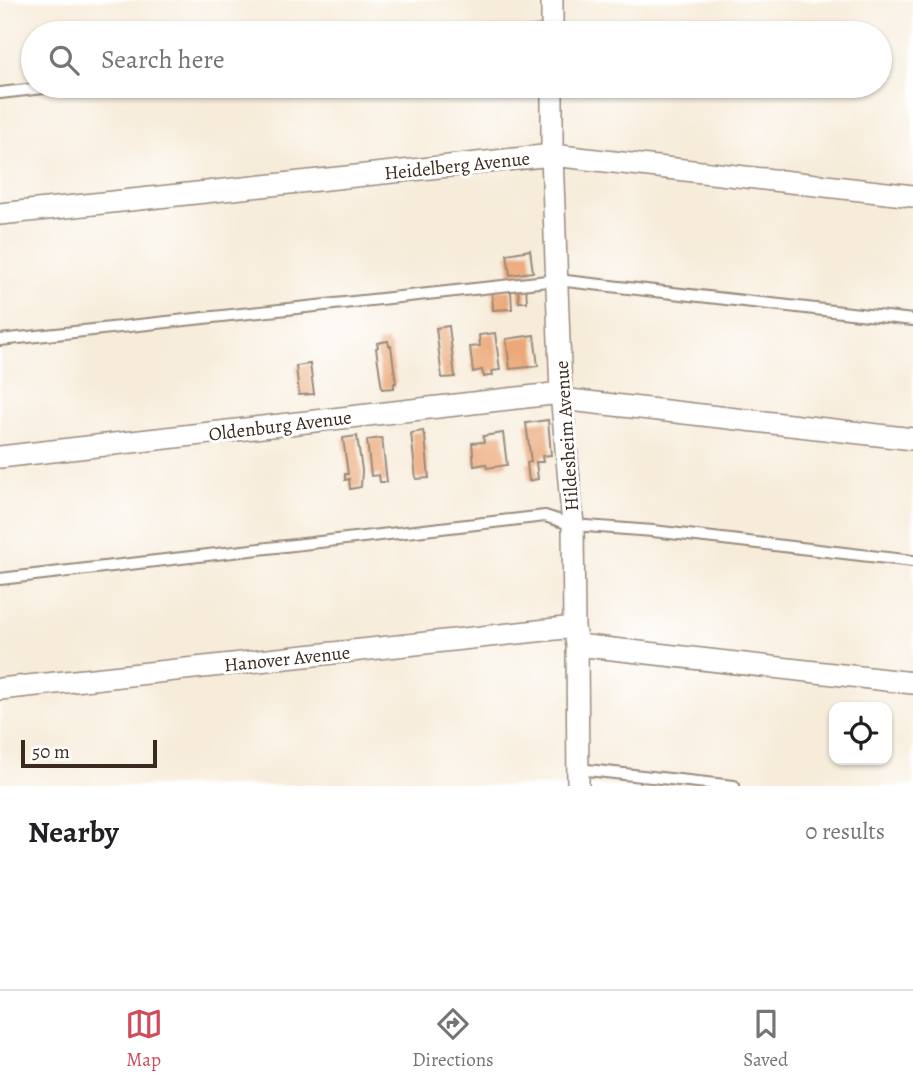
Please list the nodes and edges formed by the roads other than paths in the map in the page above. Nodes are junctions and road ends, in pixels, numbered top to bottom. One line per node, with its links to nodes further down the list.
1 (552, 0): 2 (street)
2 (552, 21)
3 (21, 91): 4 (lane)
4 (0, 93)
5 (552, 98): 6 (street, Hildesheim Avenue)
6 (552, 155): 7 (street, Heidelberg Avenue); 8 (street, Heidelberg Avenue); 9 (street, Hildesheim Avenue)
7 (913, 196)
8 (0, 214)
9 (556, 280): 10 (lane); 11 (lane); 12 (street, Hildesheim Avenue)
10 (913, 320)
11 (0, 340)
12 (561, 396): 13 (street, Oldenburg Avenue); 14 (street, Oldenburg Avenue); 15 (street, Hildesheim Avenue)
13 (913, 439)
14 (0, 457)
15 (573, 525): 16 (lane); 17 (lane); 18 (street, Hildesheim Avenue)
16 (913, 561)
17 (0, 579)
18 (575, 636): 19 (street, Hanover Avenue); 20 (street, Hanover Avenue); 21 (street, Hildesheim Avenue)
19 (913, 683)
20 (0, 689)
21 (578, 778): 22 (lane)
22 (734, 786)

